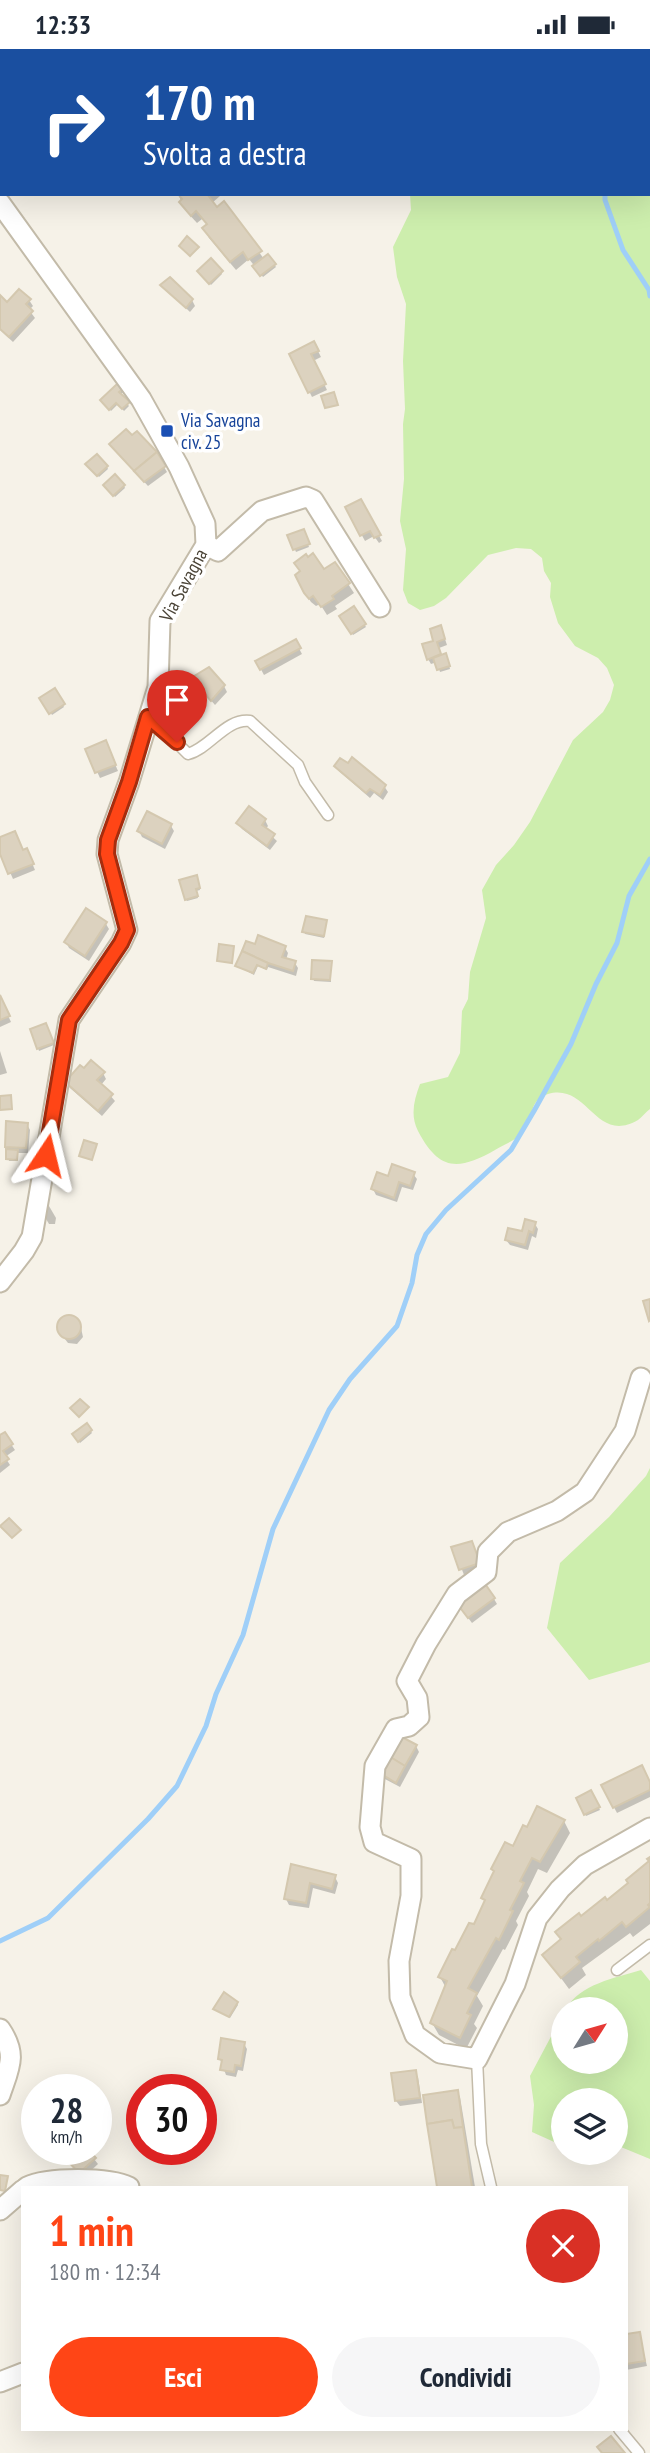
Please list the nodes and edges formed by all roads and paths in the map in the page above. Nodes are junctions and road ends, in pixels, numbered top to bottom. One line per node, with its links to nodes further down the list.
1 (0, 203): 2 (street, Via Savagna)
2 (206, 545): 3 (street); 4 (street, Via Savagna)
3 (380, 607)
4 (148, 717): 5 (lane); 6 (street, Via Savagna)
5 (328, 815)
6 (0, 1282)
7 (641, 1378): 12 (street)
8 (650, 1828): 12 (street)
9 (650, 1945): 10 (lane)
10 (617, 1970)
11 (0, 2029): 13 (street)
12 (477, 2059): 16 (lane)
13 (0, 2095)
14 (32, 2186): 15 (street)
15 (128, 2186)
16 (491, 2186)
17 (21, 2192): 18 (street)
18 (0, 2210)
19 (21, 2374): 20 (street)
20 (0, 2382)
21 (621, 2431): 22 (lane)
22 (639, 2453)

